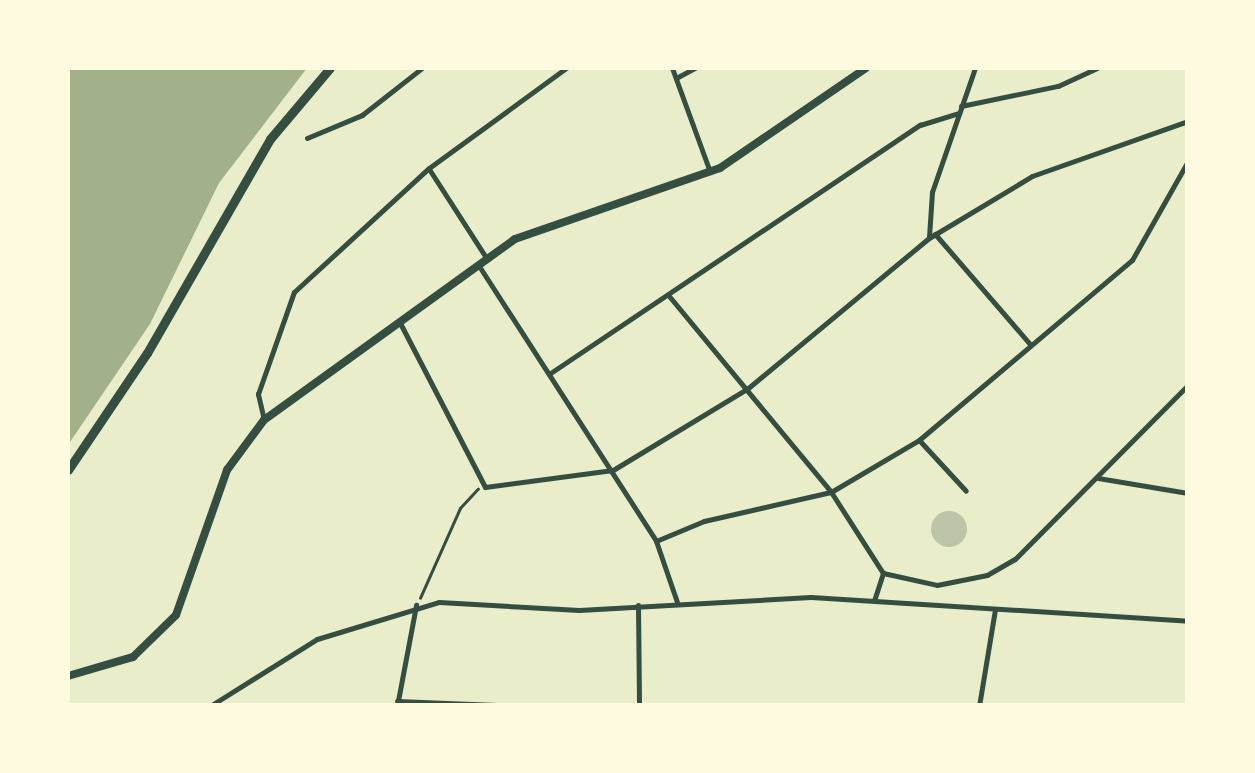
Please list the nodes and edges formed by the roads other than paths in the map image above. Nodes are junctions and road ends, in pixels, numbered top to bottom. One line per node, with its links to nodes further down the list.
1 (330, 68): 27 (highway)
2 (422, 68): 12 (street)
3 (566, 68): 14 (street)
4 (672, 68): 9 (street)
5 (695, 68): 9 (street)
6 (866, 68): 15 (main road)
7 (975, 68): 10 (street)
8 (1097, 68): 10 (street)
9 (676, 78): 15 (street)
10 (960, 110): 16 (street); 19 (street)
11 (1188, 121): 16 (street)
12 (307, 138)
13 (1188, 161): 21 (street)
14 (429, 168): 17 (street); 25 (street)
15 (710, 172): 17 (main road)
16 (932, 236): 21 (street); 24 (street)
17 (487, 259): 18 (main road)
18 (478, 266): 20 (main road); 22 (street)
19 (669, 296): 22 (street); 24 (street)
20 (400, 321): 25 (main road); 28 (street)
21 (1030, 344): 26 (street)
22 (549, 374): 28 (street)
23 (1188, 384): 29 (street)
24 (747, 389): 28 (street); 31 (street)
25 (264, 420): 41 (main road)
26 (919, 440): 30 (street); 31 (street)
27 (68, 470)
28 (612, 470): 33 (street)
29 (1098, 478): 32 (street); 34 (street)
30 (966, 491)
31 (831, 492): 33 (street); 34 (street)
32 (1188, 493)
33 (656, 541): 36 (street)
34 (884, 573): 35 (street)
35 (874, 600): 36 (street); 39 (street)
36 (677, 602): 38 (street)
37 (416, 605): 38 (street); 42 (street); 43 (street)
38 (638, 605): 45 (street)
39 (995, 608): 40 (street); 46 (street)
40 (1188, 621)
41 (68, 676)
42 (397, 703): 44 (street)
43 (210, 706)
44 (519, 706)
45 (639, 706)
46 (980, 706)

